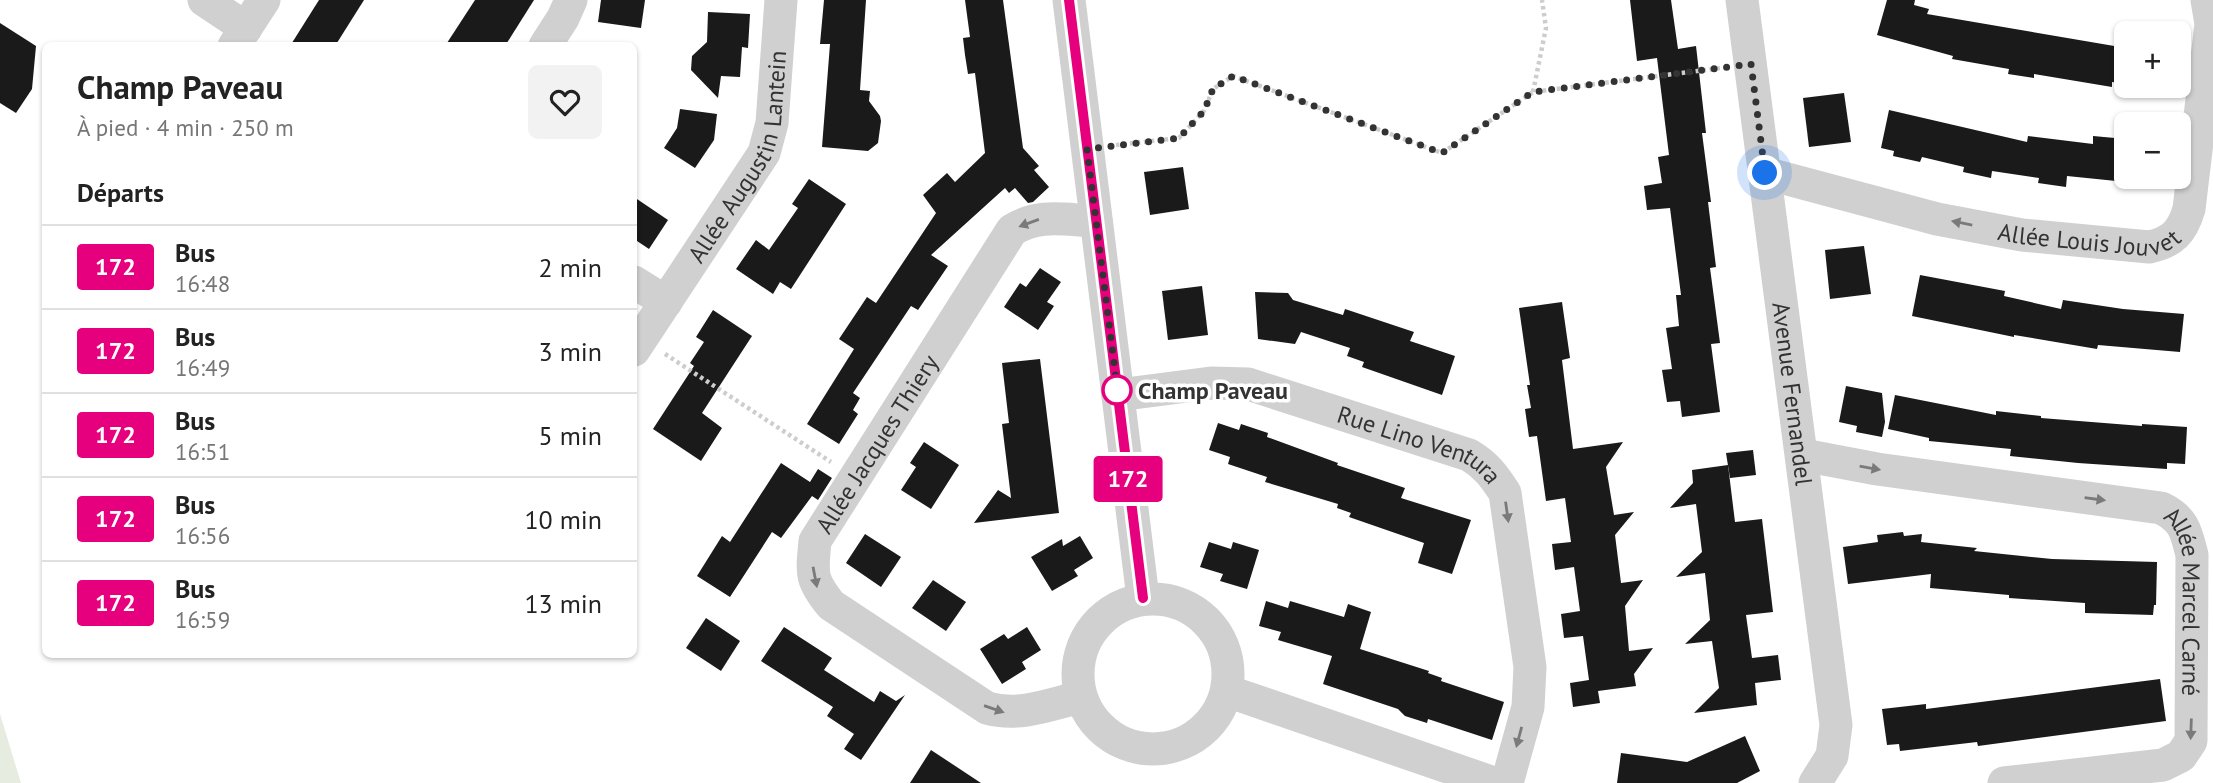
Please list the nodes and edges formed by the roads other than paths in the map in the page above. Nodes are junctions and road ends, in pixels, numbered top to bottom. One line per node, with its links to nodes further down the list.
1 (204, 0): 8 (street)
2 (264, 0): 8 (street)
3 (571, 0): 9 (street)
4 (781, 0): 13 (street, Allée Augustin Lantein)
5 (1069, 0): 11 (street)
6 (1742, 0): 10 (street, Avenue Fernandel)
7 (2207, 0): 10 (street, Allée Louis Jouvet, one-way to 10)
8 (240, 37)
9 (548, 42)
10 (1765, 173): 16 (street, Avenue Fernandel)
11 (1096, 221): 15 (street); 19 (street, Allée Jacques Thiery, one-way to 19)
12 (637, 284): 13 (street)
13 (666, 302): 14 (street, Allée Augustin Lantein)
14 (637, 344)
15 (1118, 395): 17 (street); 22 (street, Rue Lino Ventura, one-way to 22)
16 (1803, 455): 20 (street, Avenue Fernandel); 23 (street, Allée Marcel Carné, one-way to 23)
17 (1143, 598): 18 (street); 19 (street)
18 (1227, 691): 19 (street); 21 (street)
19 (1080, 697)
20 (1818, 782)
21 (1494, 783)
22 (1507, 783)
23 (2004, 783)

